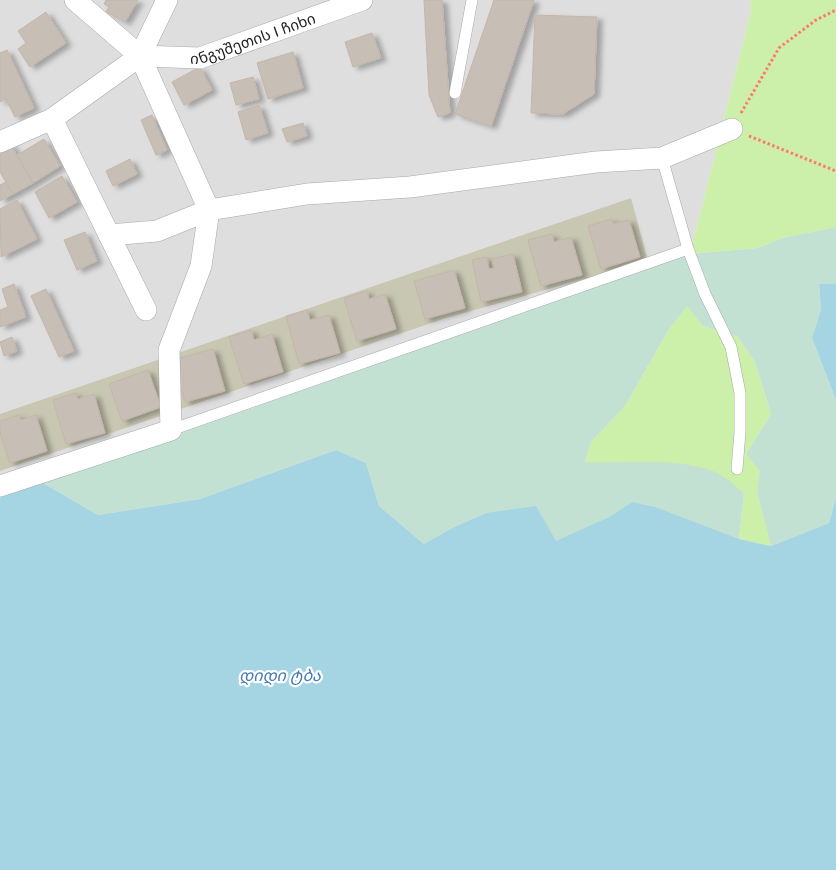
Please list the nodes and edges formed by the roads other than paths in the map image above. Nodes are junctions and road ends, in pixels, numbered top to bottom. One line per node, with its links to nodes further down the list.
1 (75, 0): 5 (street)
2 (167, 0): 5 (street)
3 (362, 0): 5 (street, ინგუშეთის I ჩიხი)
4 (472, 0): 6 (lane)
5 (140, 56): 7 (street); 11 (street)
6 (455, 93)
7 (52, 119): 9 (street); 12 (street)
8 (732, 129): 10 (street)
9 (0, 142)
10 (662, 158): 11 (street); 13 (lane)
11 (209, 210): 12 (street); 15 (street)
12 (109, 235): 14 (street)
13 (688, 249): 15 (lane); 16 (lane)
14 (146, 310)
15 (171, 430): 17 (street)
16 (737, 469)
17 (0, 486)

